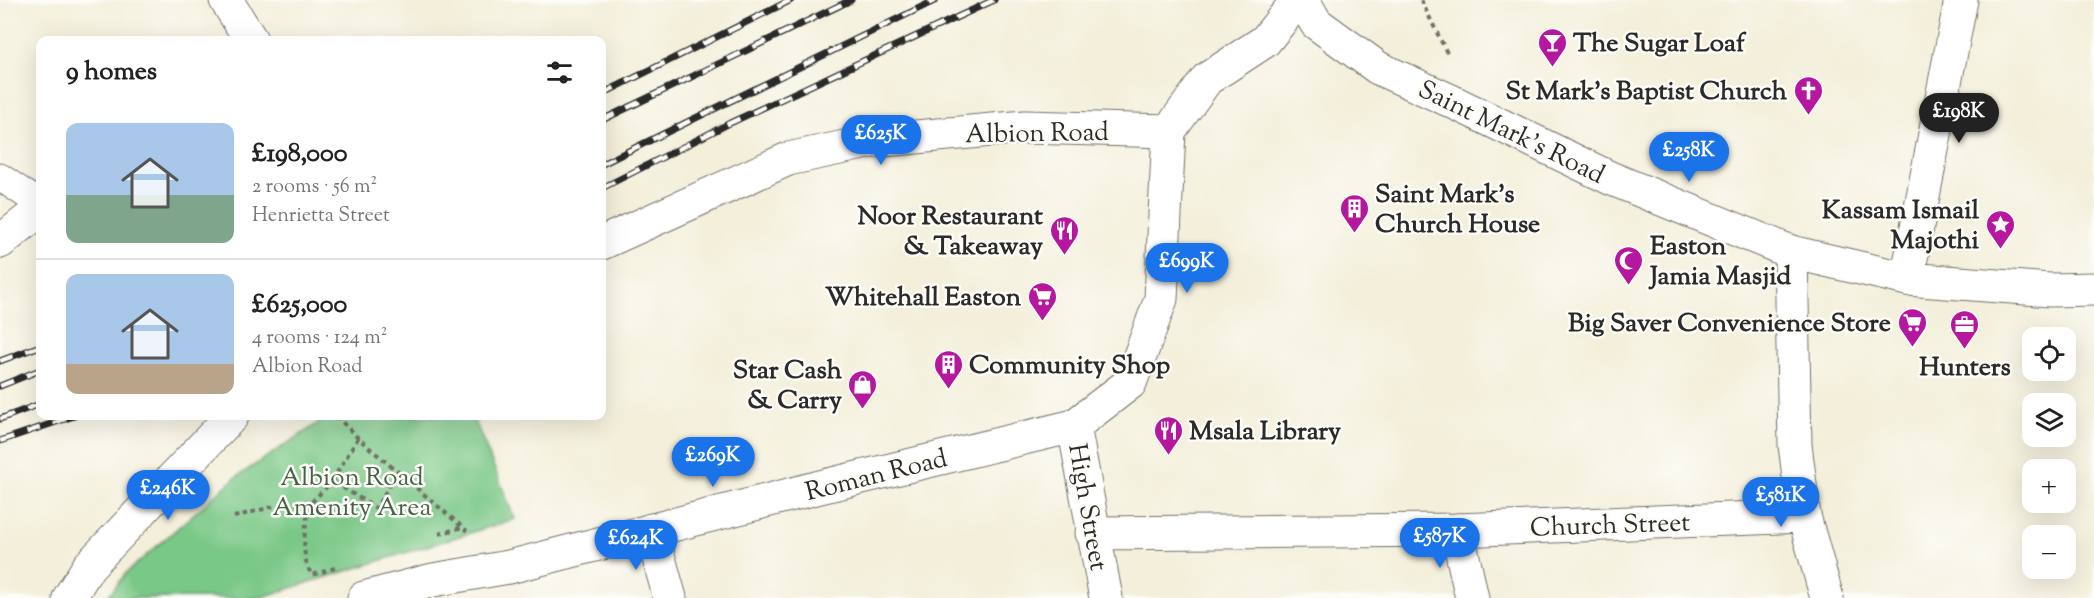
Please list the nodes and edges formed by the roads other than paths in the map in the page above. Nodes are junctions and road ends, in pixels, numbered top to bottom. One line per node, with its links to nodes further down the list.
1 (226, 0): 5 (street)
2 (1298, 0): 6 (street)
3 (1303, 0): 12 (street, Saint Mark's Road)
4 (1960, 0): 13 (street)
5 (248, 36)
6 (1169, 131): 10 (street, Albion Road); 16 (street, High Street)
7 (0, 177): 8 (lane)
8 (36, 201)
9 (36, 213): 11 (street)
10 (606, 241)
11 (0, 242)
12 (1791, 252): 13 (street, Saint Mark's Road); 17 (street)
13 (1907, 279): 14 (street, Saint Mark's Road)
14 (2094, 289)
15 (228, 420): 21 (street)
16 (1074, 426): 18 (street, Roman Road); 20 (street, High Street)
17 (1804, 516): 19 (street, Church Street); 26 (street)
18 (651, 530): 22 (street, Roman Road); 23 (street)
19 (1458, 530): 20 (street, Church Street); 25 (street)
20 (1092, 533): 24 (street, High Street)
21 (69, 598)
22 (364, 598)
23 (670, 598)
24 (1106, 598)
25 (1472, 598)
26 (1827, 598)

